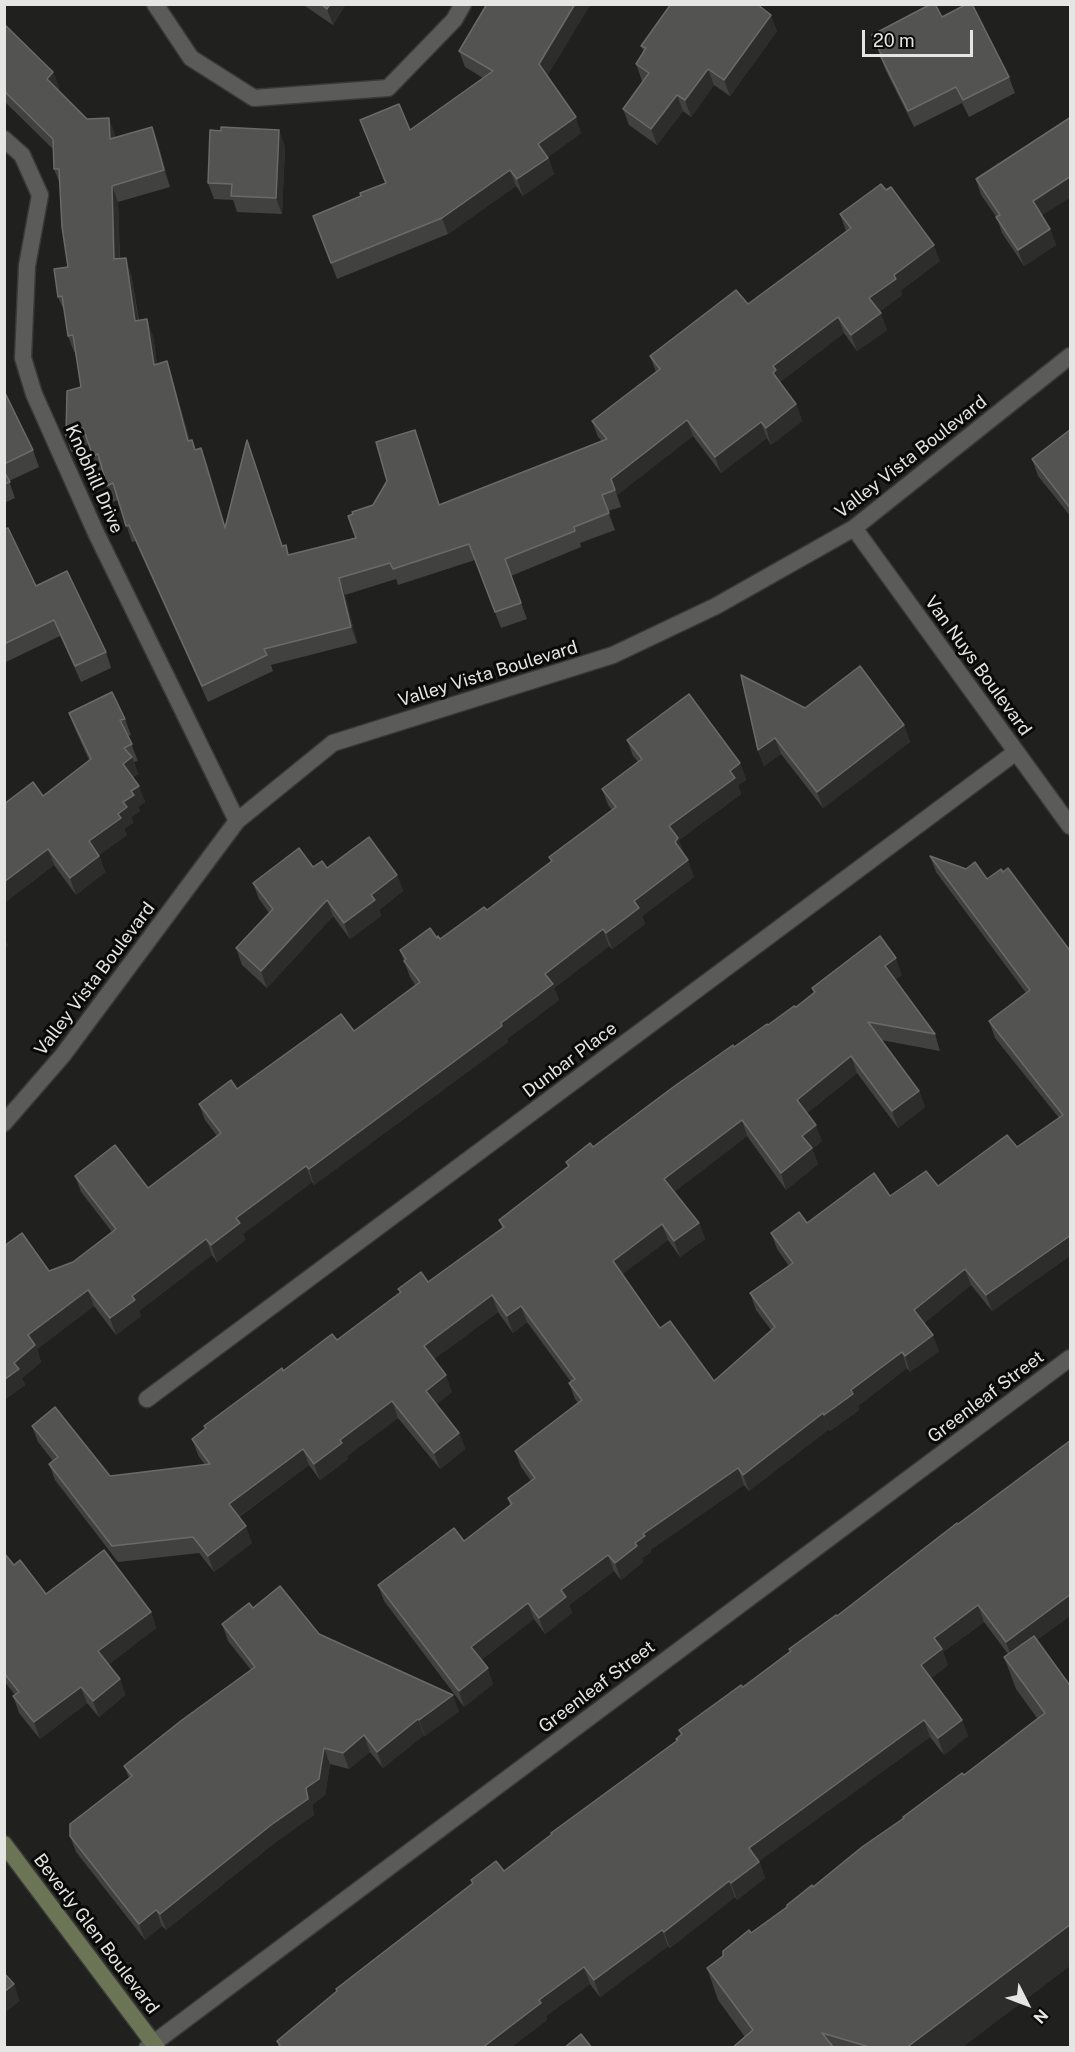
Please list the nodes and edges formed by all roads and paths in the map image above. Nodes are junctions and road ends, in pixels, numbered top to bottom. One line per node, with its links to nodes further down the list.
1 (155, 4): 2 (street)
2 (463, 4)
3 (4, 140): 7 (street, Knobhill Drive)
4 (1071, 356): 5 (street, Valley Vista Boulevard)
5 (854, 528): 6 (street, Van Nuys Boulevard); 7 (street, Valley Vista Boulevard)
6 (1016, 752): 8 (street, Van Nuys Boulevard); 11 (street, Dunbar Place)
7 (237, 821): 9 (street, Valley Vista Boulevard)
8 (1071, 826)
9 (4, 1123)
10 (1071, 1358): 13 (street, Greenleaf Street)
11 (147, 1399)
12 (4, 1844): 13 (main road, Beverly Glen Boulevard)
13 (152, 2046)

